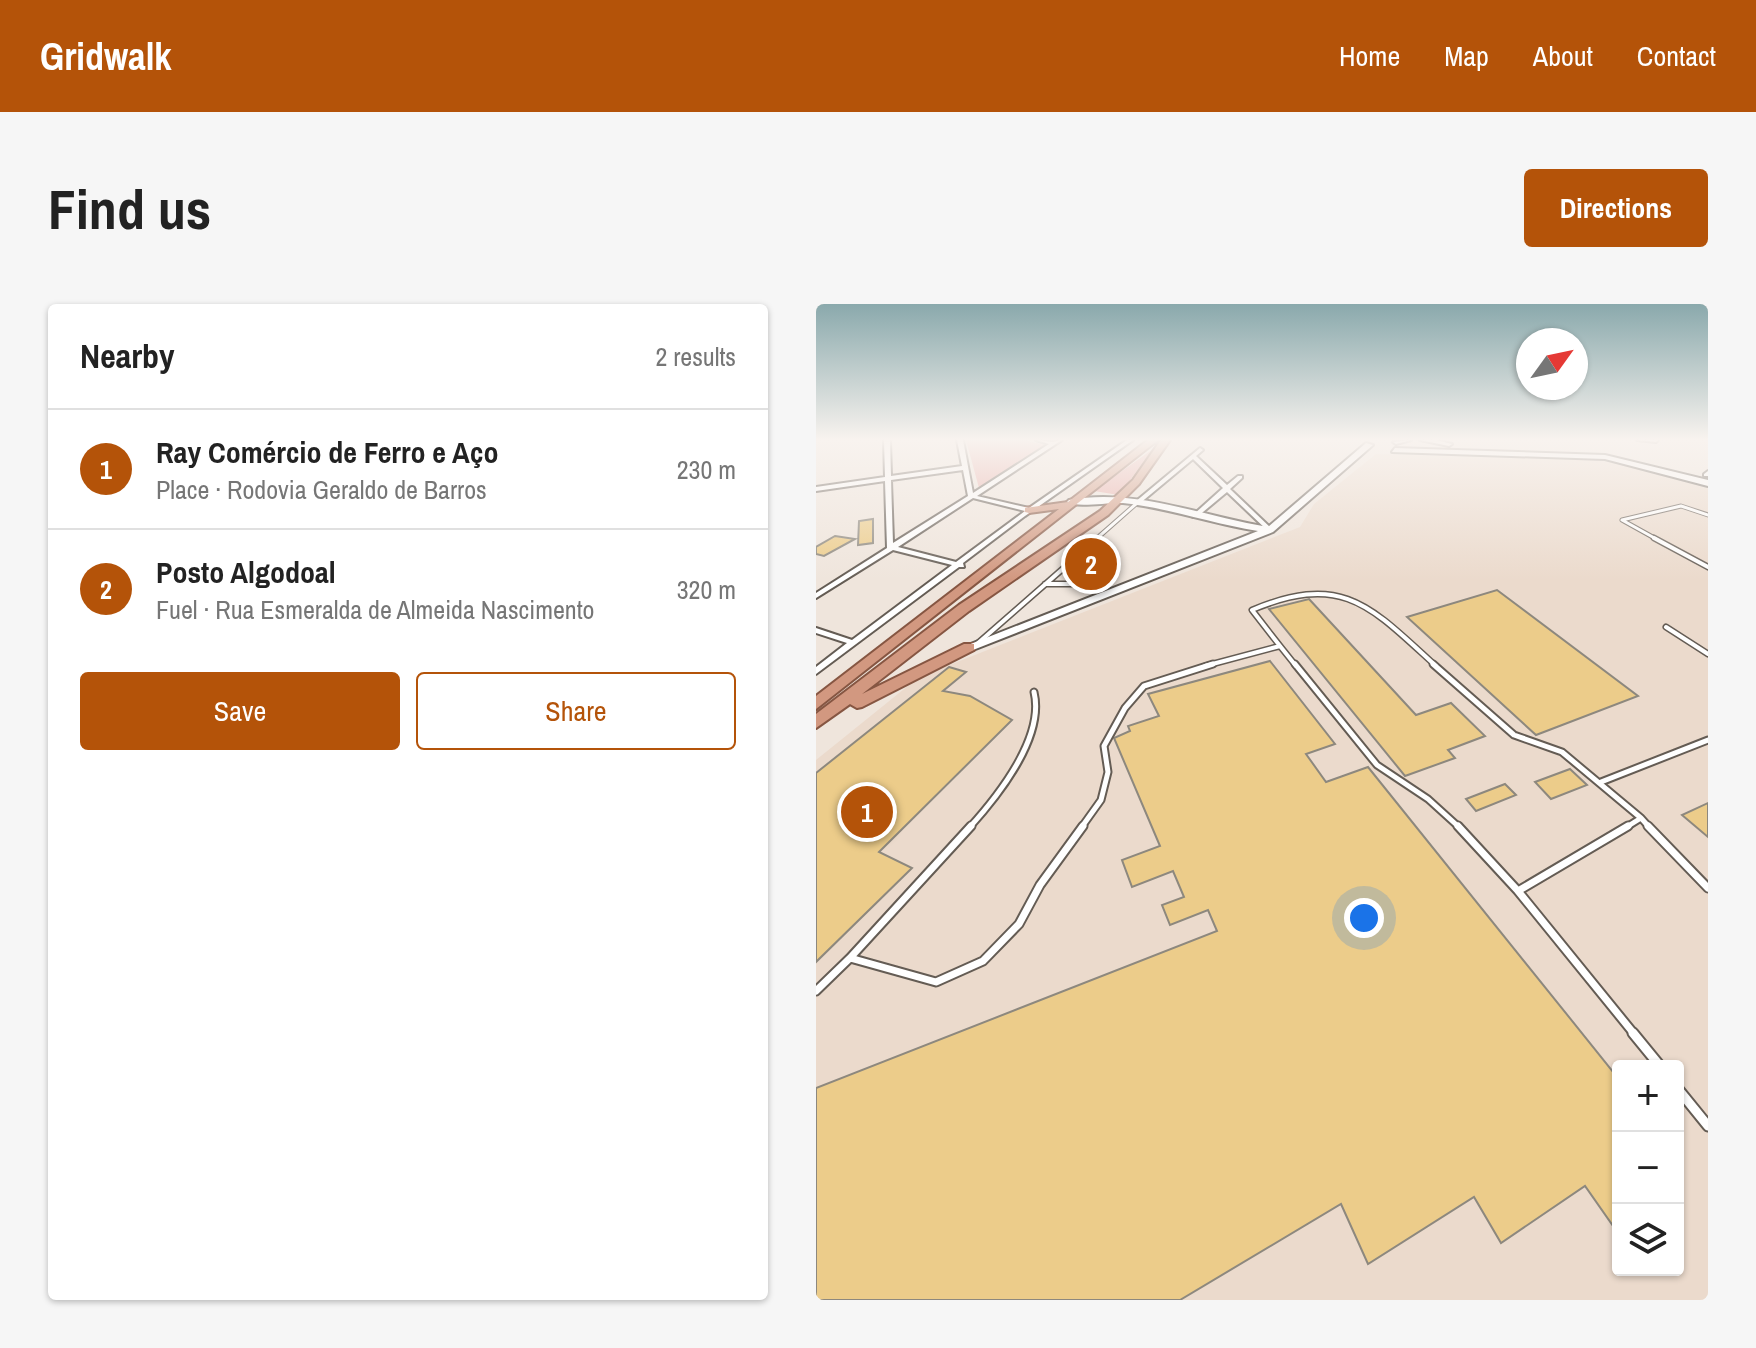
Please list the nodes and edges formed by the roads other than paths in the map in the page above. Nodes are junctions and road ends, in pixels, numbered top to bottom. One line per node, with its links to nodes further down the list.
1 (889, 486): 22 (street)
2 (968, 486): 10 (street)
3 (986, 486): 10 (street)
4 (1064, 486): 14 (street)
5 (1093, 486): 12 (highway)
6 (1130, 486): 11 (highway)
7 (1157, 486): 13 (street)
8 (1320, 486): 18 (main road)
9 (1225, 488): 16 (street); 18 (street)
10 (971, 496): 14 (street); 22 (street)
11 (1120, 500): 12 (main road); 13 (main road); 31 (highway)
12 (1072, 502): 14 (highway); 20 (highway)
13 (1137, 503): 16 (main road); 19 (lane)
14 (1026, 513): 20 (highway); 24 (street)
15 (1708, 515): 25 (lane)
16 (1195, 516): 17 (main road)
17 (1238, 525): 18 (main road); 21 (main road)
18 (1270, 530): 21 (main road)
19 (1091, 543): 26 (lane); 26 (lane)
20 (1020, 544): 23 (highway)
21 (1228, 545): 32 (main road)
22 (890, 547): 24 (street); 27 (street)
23 (1003, 560): 31 (highway); 37 (highway)
24 (961, 565): 30 (street)
25 (1708, 567)
26 (1045, 584): 32 (lane)
27 (816, 596)
28 (1666, 627): 34 (lane)
29 (816, 630): 30 (street)
30 (854, 643): 35 (street)
31 (920, 643): 32 (highway); 38 (highway)
32 (973, 646): 39 (highway)
33 (1280, 646): 41 (lane); 44 (lane); 45 (lane)
34 (1708, 654)
35 (816, 671)
36 (1034, 692): 45 (lane)
37 (816, 704)
38 (816, 722)
39 (816, 730)
40 (1708, 740): 41 (lane)
41 (1601, 782): 42 (lane)
42 (1641, 818): 43 (lane); 44 (lane)
43 (1708, 888)
44 (1518, 891): 47 (lane)
45 (850, 958): 46 (lane)
46 (816, 991)
47 (1655, 1060)
48 (1684, 1096): 49 (lane)
49 (1708, 1126)

